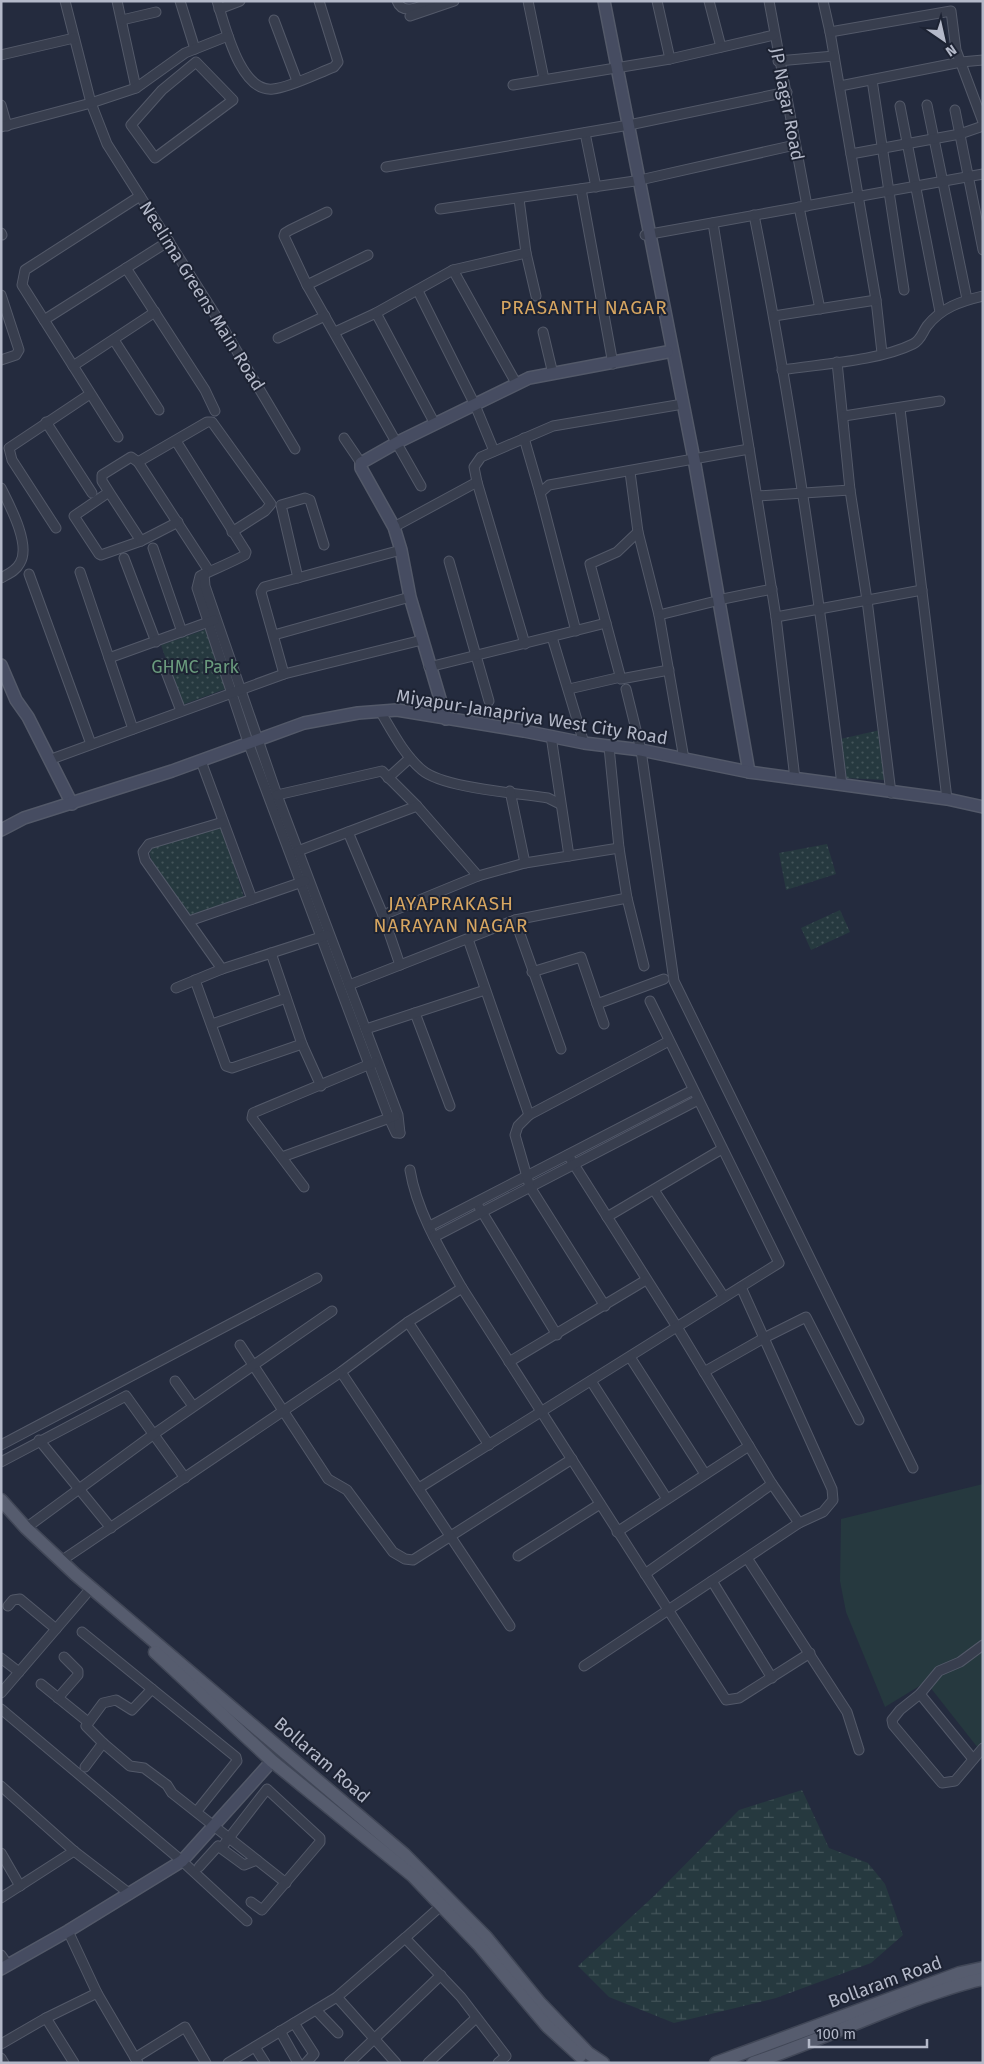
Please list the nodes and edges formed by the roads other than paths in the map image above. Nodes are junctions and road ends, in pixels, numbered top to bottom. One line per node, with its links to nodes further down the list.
1 (66, 1): 24 (street, Neelima Greens Main Road)
2 (117, 1): 19 (street)
3 (180, 1): 26 (street)
4 (240, 1): 16 (street)
5 (319, 1): 36 (street)
6 (397, 1): 7 (street)
7 (434, 1)
8 (454, 1): 18 (street)
9 (528, 1): 34 (street)
10 (596, 1): 33 (street)
11 (604, 1): 33 (street)
12 (657, 1): 29 (street)
13 (709, 1): 25 (street)
14 (769, 1): 22 (street, JP Nagar Road)
15 (823, 1): 21 (street)
16 (218, 5): 23 (street)
17 (156, 12): 19 (street)
18 (410, 16)
19 (122, 20): 40 (street)
20 (274, 20): 36 (street)
21 (830, 32): 28 (street); 32 (street)
22 (774, 35): 25 (street); 31 (street, JP Nagar Road)
23 (228, 36): 26 (street); 36 (street)
24 (74, 38): 27 (street); 43 (street, Neelima Greens Main Road)
25 (721, 47): 29 (street)
26 (194, 48): 37 (street)
27 (1, 55)
28 (834, 56): 31 (street); 39 (street)
29 (670, 58): 33 (street)
30 (983, 60): 32 (street)
31 (778, 62): 41 (street, JP Nagar Road)
32 (961, 62): 35 (street); 48 (street)
33 (614, 68): 34 (street); 49 (street)
34 (544, 79): 38 (street)
35 (872, 80): 39 (street); 57 (street)
36 (297, 81)
37 (146, 82): 40 (street); 42 (street)
38 (513, 85)
39 (840, 86): 58 (street)
40 (136, 88): 43 (street)
41 (787, 92): 49 (street); 56 (street, JP Nagar Road)
42 (158, 94): 42 (street)
43 (91, 103): 51 (street); 68 (street, Neelima Greens Main Road)
44 (1, 105): 51 (street)
45 (928, 105): 54 (street)
46 (900, 106): 55 (street)
47 (955, 110): 53 (street)
48 (983, 122)
49 (626, 126): 52 (street); 62 (street)
50 (983, 126): 53 (street)
51 (4, 127)
52 (585, 133): 59 (street); 64 (street)
53 (960, 134): 54 (street); 61 (street)
54 (934, 138): 55 (street); 63 (street)
55 (907, 144): 57 (street); 65 (street)
56 (795, 145): 62 (street); 71 (street, JP Nagar Road)
57 (881, 148): 58 (street); 67 (street)
58 (851, 154): 70 (street)
59 (386, 167)
60 (983, 174): 61 (street)
61 (968, 178): 63 (street); 78 (street)
62 (638, 180): 64 (street); 76 (street)
63 (944, 182): 65 (street); 89 (street)
64 (596, 187): 66 (street)
65 (915, 187): 67 (street); 93 (street)
66 (581, 189): 69 (street); 106 (street)
67 (889, 192): 70 (street); 84 (street)
68 (140, 196): 77 (street, Neelima Greens Main Road); 97 (street)
69 (519, 198): 72 (street); 79 (street)
70 (858, 198): 71 (street); 90 (street)
71 (803, 206): 74 (street); 91 (street, JP Nagar Road)
72 (440, 209)
73 (327, 212): 83 (street)
74 (754, 215): 75 (street); 96 (street)
75 (713, 223): 76 (street); 128 (street)
76 (648, 234): 102 (street); 129 (street)
77 (168, 241): 81 (street); 126 (street, Neelima Greens Main Road)
78 (983, 250)
79 (526, 253): 82 (street); 87 (street)
80 (368, 255): 83 (street)
81 (126, 268): 92 (street); 97 (street)
82 (453, 270): 85 (street); 110 (street)
83 (307, 285): 95 (street)
84 (904, 290)
85 (418, 291): 94 (street); 113 (street)
86 (1, 295): 104 (street)
87 (536, 296)
88 (983, 296): 89 (street)
89 (968, 299): 93 (street)
90 (876, 300): 91 (street); 103 (street)
91 (820, 309): 96 (street)
92 (155, 312): 101 (street); 117 (street)
93 (940, 312): 103 (street)
94 (376, 313): 98 (street); 120 (street)
95 (325, 316): 98 (street); 100 (street)
96 (774, 316): 108 (street)
97 (44, 320): 107 (street)
98 (334, 332): 125 (street)
99 (544, 332): 109 (street)
100 (278, 338)
101 (114, 340): 107 (street); 116 (street)
102 (667, 352): 106 (street); 114 (street)
103 (882, 353): 105 (street)
104 (1, 360)
105 (837, 362): 108 (street); 118 (street)
106 (613, 364): 109 (street)
107 (73, 366): 111 (street)
108 (782, 370): 140 (street)
109 (553, 374): 110 (street)
110 (516, 383): 113 (street)
111 (90, 394): 119 (street); 121 (street)
112 (940, 401): 115 (street)
113 (475, 404): 120 (street); 127 (street)
114 (677, 405): 123 (street); 129 (street)
115 (900, 408): 118 (street); 159 (street)
116 (159, 410)
117 (215, 411)
118 (844, 416): 136 (street)
119 (46, 422): 138 (street); 144 (street)
120 (436, 424): 125 (street)
121 (118, 437)
122 (344, 438): 131 (street)
123 (524, 438): 127 (street); 139 (street)
124 (176, 441): 130 (street); 145 (street); 145 (street)
125 (398, 442): 131 (street); 134 (street)
126 (295, 449)
127 (494, 450): 133 (street)
128 (749, 450): 129 (street); 141 (street)
129 (690, 460): 132 (street); 162 (street)
130 (138, 462): 137 (street); 142 (street)
131 (361, 463): 143 (street)
132 (630, 472): 139 (street); 146 (street)
133 (477, 482): 143 (street); 174 (street)
134 (421, 486)
135 (2, 489): 156 (street)
136 (850, 490): 140 (street); 161 (street)
137 (109, 492): 147 (street); 147 (street)
138 (92, 493)
139 (540, 493): 168 (street)
140 (804, 493): 141 (street); 163 (street)
141 (758, 496): 158 (street)
142 (178, 522): 147 (street); 154 (street)
143 (394, 527): 150 (street)
144 (56, 528)
145 (232, 532): 154 (street)
146 (638, 532): 164 (street); 167 (street)
147 (141, 541)
148 (324, 545): 157 (street)
149 (153, 548): 169 (street)
150 (401, 550): 157 (street); 160 (street)
151 (124, 558): 173 (street)
152 (449, 561): 175 (street)
153 (80, 572): 176 (street)
154 (206, 572): 166 (street)
155 (29, 574): 194 (street)
156 (1, 578)
157 (298, 578): 170 (street)
158 (772, 588): 162 (street); 165 (street)
159 (922, 590): 161 (street); 208 (street)
160 (410, 597): 170 (street); 172 (street)
161 (867, 600): 163 (street); 206 (street)
162 (715, 601): 164 (street); 201 (street)
163 (821, 609): 165 (street); 204 (street)
164 (659, 615): 180 (street)
165 (776, 617): 203 (street)
166 (213, 620): 169 (street); 185 (street)
167 (606, 623): 168 (street); 182 (street)
168 (576, 631): 171 (street)
169 (182, 632): 173 (street)
170 (274, 635): 181 (street)
171 (552, 637): 174 (street); 183 (street)
172 (422, 640): 179 (street); 181 (street)
173 (156, 642): 176 (street)
174 (525, 644): 175 (street)
175 (475, 656): 179 (street); 186 (street)
176 (109, 658): 190 (street)
177 (163, 664): 187 (street)
178 (1, 665): 199 (street)
179 (429, 667): 189 (street)
180 (668, 670): 182 (street); 198 (street)
181 (284, 674): 185 (street)
182 (621, 677): 183 (street)
183 (569, 689): 193 (street)
184 (626, 689): 196 (street)
185 (237, 691): 187 (street); 192 (street)
186 (489, 702)
187 (180, 711): 190 (street)
188 (380, 711): 189 (street, Miyapur-Janapriya West City Road); 192 (street, Miyapur-Janapriya West City Road); 197 (street)
189 (446, 719): 191 (street, Miyapur-Janapriya West City Road)
190 (133, 729): 194 (street)
191 (551, 736): 193 (street, Miyapur-Janapriya West City Road); 210 (street)
192 (253, 741): 200 (street, Miyapur-Janapriya West City Road); 207 (street); 221 (street)
193 (584, 743): 195 (street, Miyapur-Janapriya West City Road)
194 (91, 744): 199 (street)
195 (609, 747): 196 (street, Miyapur-Janapriya West City Road); 216 (street)
196 (641, 750): 198 (street, Miyapur-Janapriya West City Road); 299 (street)
197 (410, 758): 202 (street); 205 (street)
198 (684, 759): 201 (street, Miyapur-Janapriya West City Road)
199 (48, 760): 209 (street)
200 (202, 761): 209 (street, Miyapur-Janapriya West City Road); 213 (street)
201 (746, 771): 203 (street, Miyapur-Janapriya West City Road)
202 (388, 778): 207 (street); 211 (street)
203 (795, 779): 204 (street, Miyapur-Janapriya West City Road)
204 (842, 785): 206 (street, Miyapur-Janapriya West City Road)
205 (510, 792): 210 (street); 219 (street)
206 (891, 793): 208 (street, Miyapur-Janapriya West City Road)
207 (277, 795): 217 (street)
208 (947, 799): 212 (street, Miyapur-Janapriya West City Road)
209 (72, 804): 214 (street, Miyapur-Janapriya West City Road)
210 (560, 804): 218 (street)
211 (417, 806): 215 (street); 220 (street)
212 (983, 807)
213 (223, 822): 223 (street); 226 (street)
214 (1, 830)
215 (348, 832): 217 (street); 224 (street)
216 (619, 848): 218 (street); 222 (street)
217 (298, 850): 221 (street)
218 (568, 856): 219 (street)
219 (525, 863): 220 (street)
220 (478, 876): 224 (street)
221 (305, 881): 223 (street); 227 (street)
222 (627, 898): 225 (street); 231 (street)
223 (252, 899): 226 (street)
224 (383, 915): 230 (street)
225 (515, 920): 228 (street); 233 (street)
226 (189, 921): 232 (street)
227 (325, 936): 229 (street); 236 (street); 249 (street)
228 (468, 939): 230 (street); 238 (street)
229 (271, 953): 232 (street); 239 (street)
230 (400, 965): 236 (street)
231 (644, 966)
232 (222, 969): 235 (street)
233 (532, 972): 241 (street); 248 (street)
234 (664, 978): 241 (street)
235 (195, 980): 237 (street); 243 (street)
236 (349, 985): 245 (street)
237 (176, 988)
238 (485, 990): 242 (street); 254 (street)
239 (286, 998): 243 (street); 247 (street)
240 (650, 1001): 246 (street)
241 (597, 1004): 244 (street)
242 (415, 1013): 245 (street); 253 (street)
243 (212, 1024): 247 (street)
244 (604, 1024)
245 (366, 1029): 249 (street)
246 (669, 1041): 251 (street); 254 (street)
247 (302, 1044): 250 (street)
248 (561, 1048)
249 (373, 1063): 250 (street); 257 (street)
250 (321, 1086): 257 (street)
251 (693, 1090): 252 (street); 256 (street)
252 (698, 1100): 255 (street); 258 (street)
253 (450, 1106)
254 (529, 1115): 260 (street)
255 (722, 1149): 263 (street); 271 (street)
256 (568, 1155): 258 (street); 260 (street)
257 (282, 1157): 262 (street)
258 (573, 1165): 261 (street); 266 (street)
259 (410, 1170): 267 (street)
260 (527, 1176): 261 (street); 264 (street)
261 (530, 1186): 265 (street); 274 (street)
262 (304, 1187)
263 (654, 1190): 266 (street); 273 (street)
264 (477, 1202): 265 (street); 267 (street)
265 (482, 1212): 268 (street); 278 (street)
266 (607, 1216): 270 (street)
267 (430, 1226): 268 (street)
268 (434, 1238): 272 (street)
269 (317, 1278): 294 (street)
270 (646, 1280): 274 (street); 277 (street)
271 (741, 1287): 273 (street); 279 (street)
272 (462, 1288): 276 (street); 282 (street)
273 (724, 1297): 277 (street)
274 (605, 1306): 278 (street)
275 (332, 1311): 283 (street)
276 (408, 1322): 284 (street); 295 (street)
277 (677, 1327): 281 (street); 285 (street)
278 (557, 1335): 282 (street)
279 (764, 1338): 285 (street); 291 (street); 309 (street)
280 (240, 1345): 283 (street)
281 (630, 1357): 287 (street); 300 (street)
282 (509, 1362): 290 (street)
283 (252, 1365): 288 (street); 289 (street)
284 (341, 1372): 289 (street); 303 (street)
285 (704, 1372): 296 (street)
286 (175, 1381): 288 (street)
287 (591, 1381): 290 (street); 305 (street)
288 (193, 1406): 292 (street)
289 (283, 1411): 301 (street); 313 (street)
290 (541, 1412): 295 (street); 297 (street)
291 (859, 1420)
292 (154, 1434): 293 (street); 301 (street); 304 (street)
293 (40, 1440): 298 (street); 304 (street)
294 (1, 1445)
295 (489, 1445): 303 (street)
296 (749, 1446): 300 (street); 302 (street)
297 (572, 1459): 307 (street); 313 (street)
298 (1, 1462)
299 (913, 1468)
300 (705, 1474): 305 (street)
301 (185, 1478): 311 (street)
302 (772, 1484): 309 (street); 317 (street)
303 (419, 1488): 313 (street)
304 (78, 1489): 310 (street); 311 (street)
305 (667, 1499): 312 (street)
306 (1, 1500): 310 (main road, Bollaram Road)
307 (600, 1504): 312 (street); 314 (street)
308 (1, 1512): 319 (main road, Bollaram Road)
309 (799, 1523): 315 (street)
310 (26, 1528): 316 (main road, Bollaram Road)
311 (111, 1528): 316 (street)
312 (617, 1532): 317 (street)
313 (451, 1537): 322 (street)
314 (518, 1556)
315 (747, 1558): 318 (street); 326 (street)
316 (61, 1561): 394 (main road, Bollaram Road)
317 (645, 1574): 321 (street)
318 (712, 1581): 321 (street); 331 (street)
319 (86, 1594): 323 (street); 343 (main road, Bollaram Road)
320 (8, 1606): 323 (street)
321 (669, 1611): 329 (street); 331 (street)
322 (510, 1626)
323 (56, 1629): 330 (street)
324 (82, 1632): 333 (street)
325 (983, 1645): 335 (street)
326 (810, 1653): 331 (street); 341 (street)
327 (64, 1657): 336 (street)
328 (1, 1658): 330 (street)
329 (584, 1666)
330 (19, 1672): 334 (street)
331 (773, 1677)
332 (41, 1684): 336 (street)
333 (152, 1689): 338 (street); 346 (street)
334 (1, 1693)
335 (920, 1694): 342 (street); 342 (street)
336 (58, 1698): 338 (street)
337 (1, 1708): 353 (street)
338 (88, 1722): 339 (street)
339 (103, 1743): 344 (street); 346 (street)
340 (983, 1748): 342 (street)
341 (859, 1750)
342 (973, 1759)
343 (272, 1761): 347 (street); 360 (main road, Bollaram Road)
344 (85, 1767)
345 (1, 1786): 350 (street)
346 (197, 1811): 347 (street)
347 (216, 1826): 348 (street); 353 (street)
348 (229, 1837): 349 (street); 352 (street); 355 (street)
349 (222, 1847): 352 (street); 354 (street)
350 (74, 1851): 356 (street); 357 (street)
351 (1, 1854): 356 (street)
352 (258, 1860): 355 (street)
353 (182, 1862): 357 (street); 361 (street)
354 (199, 1867)
355 (286, 1883): 359 (street)
356 (20, 1886): 358 (street)
357 (130, 1894): 362 (street)
358 (1, 1898)
359 (251, 1902)
360 (442, 1905): 363 (street); 393 (main road, Bollaram Road)
361 (247, 1921)
362 (68, 1931): 365 (street); 369 (street)
363 (405, 1938): 367 (street); 370 (street)
364 (1, 1954): 365 (street)
365 (5, 1967)
366 (983, 1968): 395 (main road, Bollaram Road)
367 (441, 1975): 373 (street); 377 (street)
368 (983, 1979): 396 (main road, Bollaram Road)
369 (97, 1992): 372 (street); 381 (street)
370 (337, 1998): 371 (street); 377 (street)
371 (316, 2010): 374 (street); 376 (street)
372 (46, 2018): 378 (street); 384 (street)
373 (476, 2018): 382 (street); 392 (street)
374 (294, 2023): 375 (street); 389 (street)
375 (280, 2031): 379 (street); 388 (street)
376 (338, 2034)
377 (374, 2038): 390 (street); 391 (street)
378 (1, 2044)
379 (255, 2047): 386 (street); 387 (street)
380 (1, 2058): 383 (street)
381 (136, 2060): 385 (street)
382 (505, 2061)
383 (4, 2063)
384 (74, 2063)
385 (206, 2063)
386 (228, 2063)
387 (265, 2063)
388 (298, 2063)
389 (306, 2063)
390 (349, 2063)
391 (396, 2063)
392 (428, 2063)
393 (587, 2063)
394 (603, 2063)
395 (716, 2063)
396 (753, 2063)

